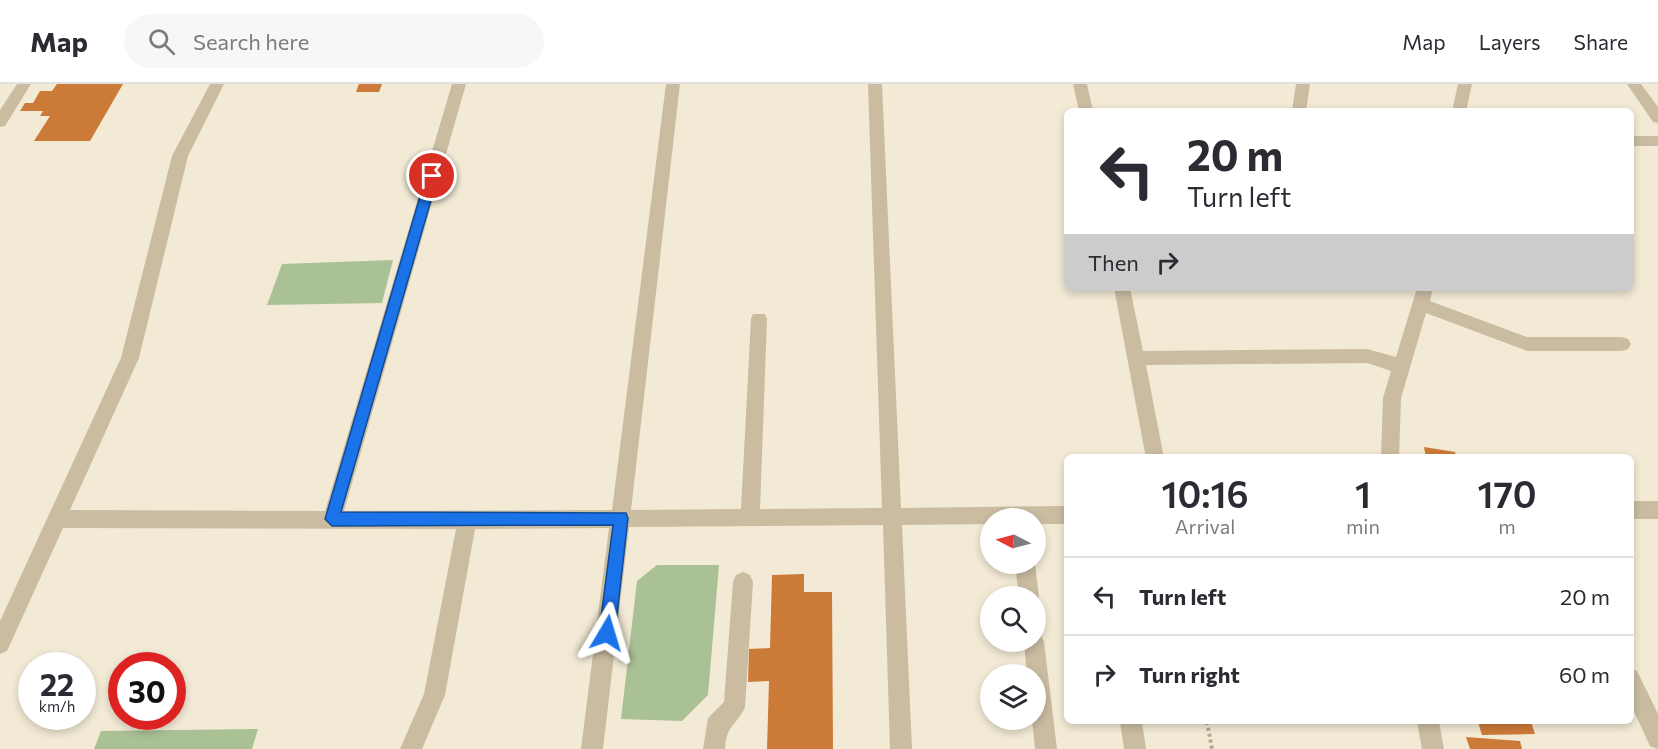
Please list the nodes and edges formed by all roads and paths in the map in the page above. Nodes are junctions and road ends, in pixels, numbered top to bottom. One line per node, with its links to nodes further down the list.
1 (24, 84): 14 (street)
2 (217, 84): 33 (street)
3 (459, 84): 34 (street)
4 (673, 84): 32 (street)
5 (875, 84): 27 (street)
6 (1080, 84): 10 (street)
7 (1303, 84): 11 (street)
8 (1465, 84): 12 (street)
9 (1634, 84): 13 (street)
10 (1085, 108)
11 (1299, 108)
12 (1460, 108)
13 (1658, 118)
14 (0, 122)
15 (1634, 141): 16 (street)
16 (1658, 141)
17 (1123, 291): 21 (street)
18 (1422, 296): 20 (street); 22 (street)
19 (759, 319): 29 (street)
20 (1622, 344)
21 (1135, 358): 22 (street); 23 (street)
22 (1400, 366): 24 (street)
23 (1154, 454)
24 (1390, 454)
25 (1634, 510): 26 (street)
26 (1658, 510)
27 (892, 515): 29 (street); 30 (street); 47 (street)
28 (1064, 515): 31 (street)
29 (750, 516): 32 (street)
30 (980, 516)
31 (1046, 516)
32 (621, 518): 35 (street); 45 (street)
33 (57, 519): 34 (street); 37 (street)
34 (332, 519): 35 (street)
35 (467, 520): 44 (street)
36 (743, 582): 46 (street)
37 (0, 644)
38 (1035, 652): 48 (street)
39 (1634, 687): 43 (street)
40 (1131, 724): 49 (street)
41 (1207, 724): 50 (path)
42 (1428, 724): 51 (street)
43 (1658, 738)
44 (411, 749)
45 (592, 749)
46 (714, 749)
47 (901, 749)
48 (1046, 749)
49 (1135, 749)
50 (1212, 749)
51 (1433, 749)

